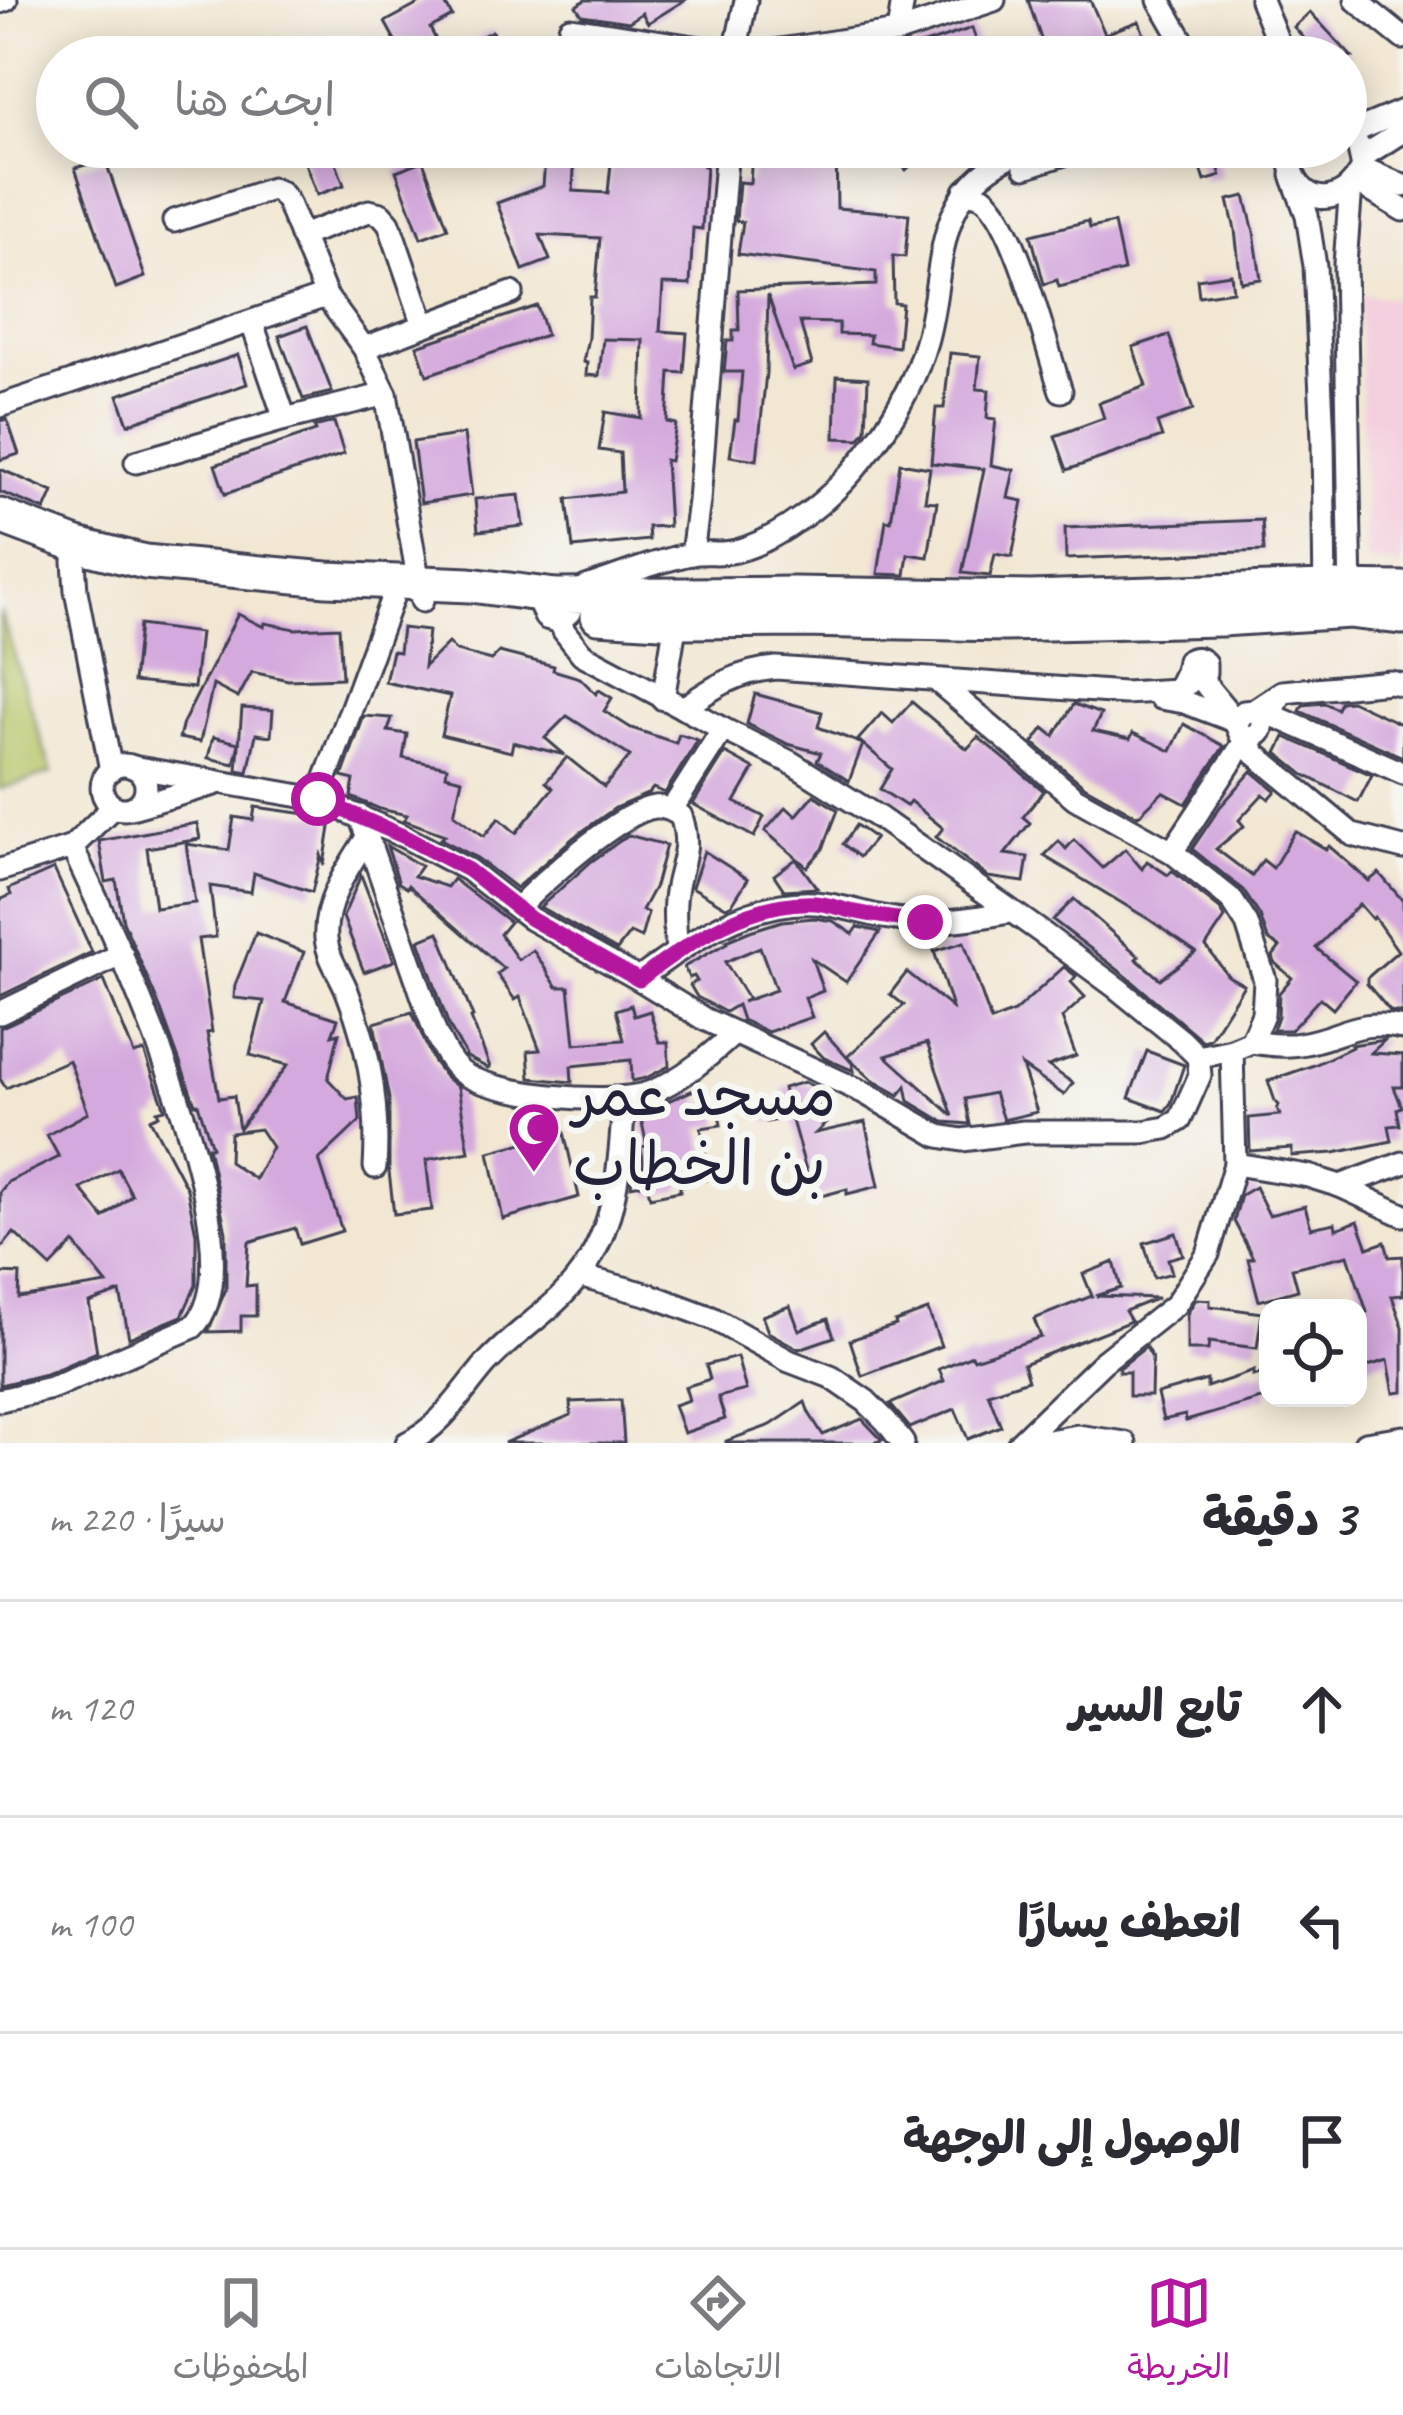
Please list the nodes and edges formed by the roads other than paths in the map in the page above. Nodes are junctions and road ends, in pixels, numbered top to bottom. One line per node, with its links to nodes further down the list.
1 (746, 0): 10 (street)
2 (903, 0): 8 (street)
3 (994, 0): 8 (street)
4 (1159, 0): 12 (street)
5 (1261, 0): 13 (street)
6 (1356, 0): 14 (street)
7 (570, 28): 9 (street)
8 (898, 32): 11 (street)
9 (619, 36)
10 (738, 36)
11 (872, 36)
12 (1180, 36)
13 (1275, 36)
14 (1403, 38)
15 (1403, 111): 16 (street)
16 (1367, 125)
17 (1403, 131): 18 (street)
18 (1367, 165)
19 (725, 168): 46 (street)
20 (993, 168): 26 (street)
21 (1021, 168): 26 (street)
22 (1290, 168): 27 (street)
23 (1358, 168): 25 (street)
24 (1363, 168): 25 (street)
25 (1358, 173): 27 (street); 28 (street); 30 (street); 49 (street)
26 (983, 175): 29 (street)
27 (1292, 175): 49 (street)
28 (1403, 186)
29 (964, 191): 38 (street); 46 (street)
30 (1403, 210)
31 (174, 221): 32 (street)
32 (301, 236): 34 (street); 36 (street)
33 (512, 293): 36 (street)
34 (326, 296): 35 (street); 37 (street)
35 (252, 323): 40 (street); 41 (street)
36 (424, 325): 37 (street)
37 (364, 348): 39 (street)
38 (1060, 391)
39 (386, 394): 41 (street); 48 (street)
40 (0, 406)
41 (285, 419): 42 (street)
42 (136, 462)
43 (0, 516): 45 (main road)
44 (0, 535): 45 (main road)
45 (75, 553): 48 (main road); 62 (street)
46 (692, 554): 50 (street)
47 (1403, 589): 49 (main road)
48 (412, 594): 50 (main road); 65 (street)
49 (1338, 600): 50 (main road); 51 (main road); 53 (main road)
50 (557, 606): 54 (main road); 59 (street)
51 (1403, 616)
52 (1184, 619): 53 (main road); 54 (main road); 55 (street)
53 (1221, 619): 55 (street)
54 (676, 621): 59 (street)
55 (1192, 674): 58 (street); 60 (street)
56 (937, 681): 58 (street); 59 (street); 71 (street)
57 (1403, 685): 60 (street)
58 (1124, 693): 60 (street)
59 (673, 704): 61 (street)
60 (1254, 721): 63 (street); 70 (street); 71 (street)
61 (723, 729): 67 (street); 74 (street)
62 (121, 768): 64 (street); 66 (street); 66 (street)
63 (1403, 773)
64 (221, 783): 65 (street); 66 (street)
65 (318, 799): 68 (street)
66 (124, 807): 69 (street)
67 (672, 809): 73 (street); 75 (street)
68 (364, 826): 73 (street); 83 (street); 86 (street)
69 (72, 847): 72 (street); 76 (street)
70 (1403, 848)
71 (1172, 852): 81 (street)
72 (0, 870)
73 (518, 908): 77 (street)
74 (1009, 912): 75 (street); 82 (street)
75 (676, 950): 77 (street)
76 (122, 954): 78 (street); 90 (street)
77 (639, 980): 80 (street)
78 (0, 1012)
79 (1403, 1028): 81 (street)
80 (734, 1033): 82 (street); 83 (street)
81 (1242, 1046): 82 (street); 85 (street)
82 (1198, 1057)
83 (625, 1099): 89 (street)
84 (1403, 1163): 87 (street)
85 (1235, 1164): 87 (street); 94 (street)
86 (375, 1167)
87 (1340, 1186): 88 (street)
88 (1403, 1215)
89 (579, 1276): 92 (street); 93 (street)
90 (0, 1400)
91 (1403, 1437): 97 (street)
92 (407, 1443)
93 (903, 1443)
94 (1019, 1443)
95 (1037, 1443): 96 (street)
96 (1125, 1443)
97 (1365, 1443)

